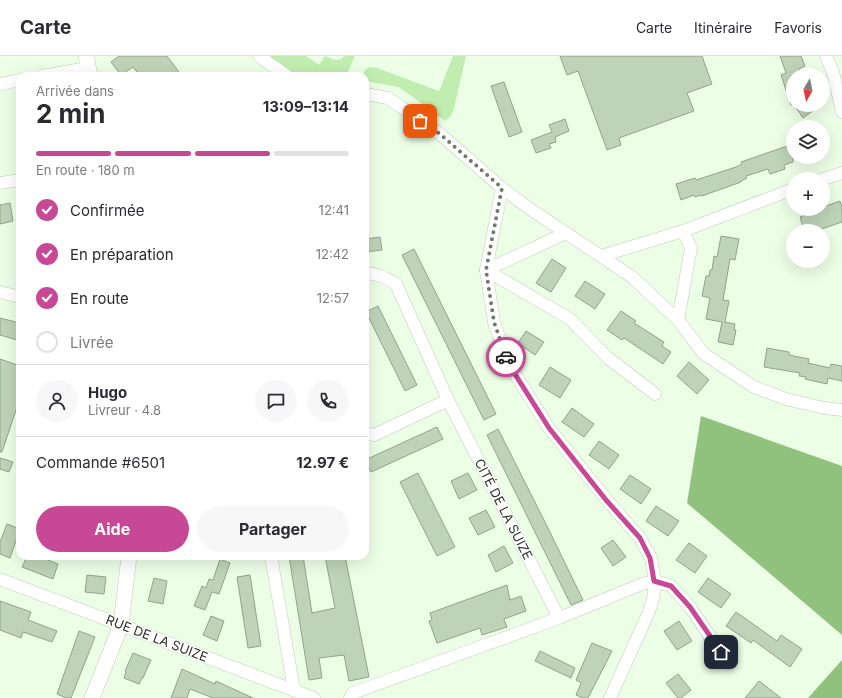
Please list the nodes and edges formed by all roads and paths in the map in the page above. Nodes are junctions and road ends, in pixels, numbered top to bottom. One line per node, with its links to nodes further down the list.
1 (259, 56): 6 (street)
2 (826, 56): 4 (street)
3 (88, 67): 5 (street)
4 (837, 71): 10 (street)
5 (62, 72)
6 (281, 72)
7 (16, 81): 8 (street)
8 (0, 84)
9 (369, 95): 15 (street)
10 (842, 112)
11 (842, 173): 12 (street)
12 (830, 177)
13 (16, 181): 14 (street)
14 (0, 183)
15 (502, 188): 18 (street); 20 (street)
16 (786, 192): 17 (street)
17 (683, 231): 19 (street); 24 (street)
18 (566, 233): 19 (street); 20 (street)
19 (600, 256): 24 (street)
20 (486, 270): 25 (street); 32 (street)
21 (369, 274): 26 (street, CITÉ DE LA SUIZE)
22 (0, 292): 23 (street)
23 (16, 297)
24 (678, 320): 27 (street)
25 (655, 394)
26 (448, 400): 28 (street); 33 (street, CITÉ DE LA SUIZE)
27 (842, 410)
28 (369, 434)
29 (129, 560): 34 (street)
30 (272, 560): 36 (street)
31 (0, 579): 34 (street, RUE DE LA SUIZE)
32 (654, 581): 33 (street); 35 (street); 40 (street)
33 (559, 618): 39 (street)
34 (122, 624): 36 (street, RUE DE LA SUIZE); 37 (street)
35 (728, 663)
36 (294, 690): 38 (street, RUE DE LA SUIZE)
37 (92, 698)
38 (314, 698)
39 (350, 698)
40 (610, 698)

